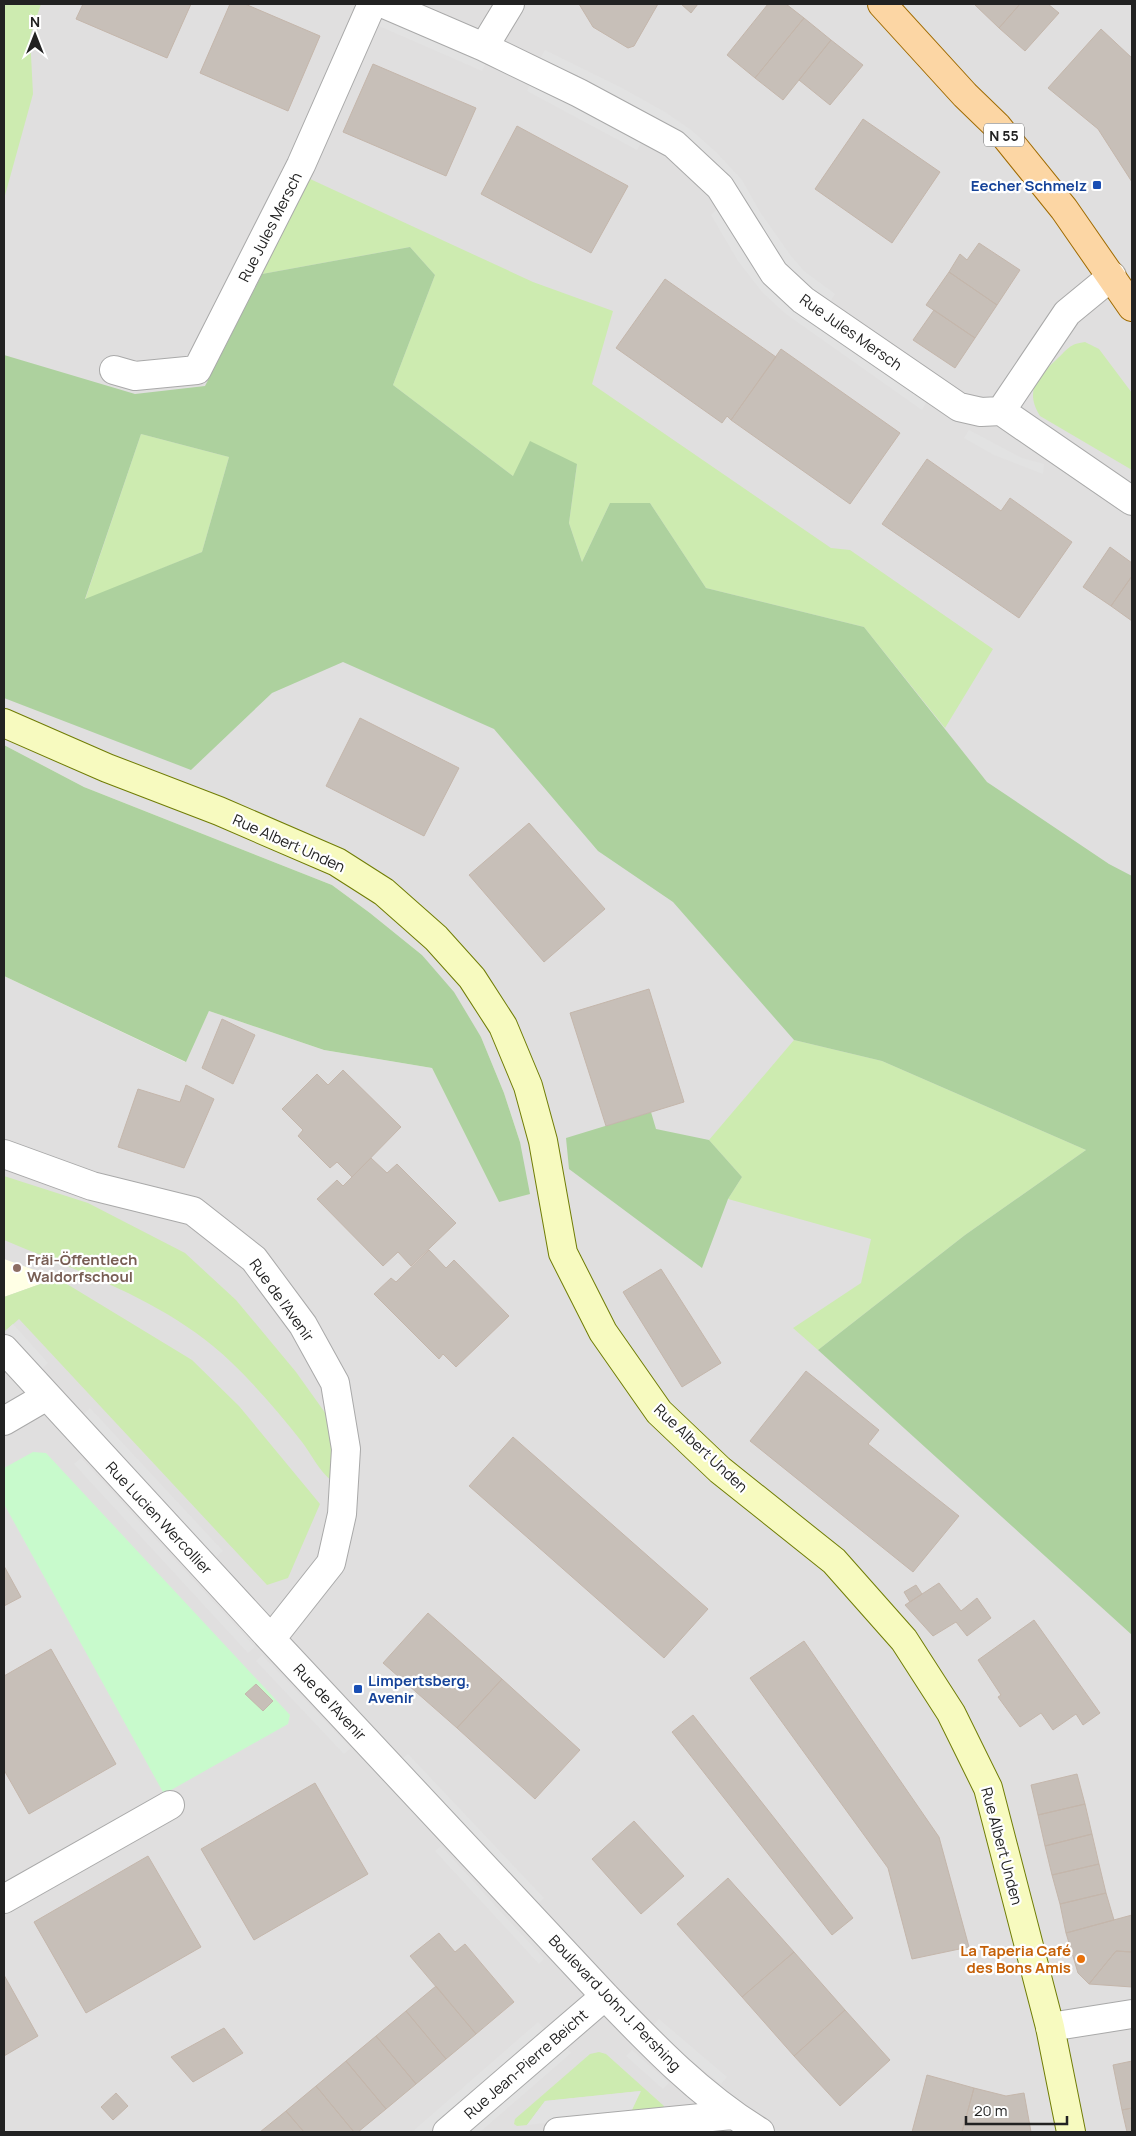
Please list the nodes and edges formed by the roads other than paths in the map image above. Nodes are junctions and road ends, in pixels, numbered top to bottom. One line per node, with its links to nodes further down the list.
1 (372, 4): 8 (street, Rue Jules Mersch)
2 (384, 4): 5 (street, Rue Jules Mersch)
3 (510, 4): 5 (street)
4 (882, 4): 6 (main road, N 55)
5 (484, 47): 9 (street, Rue Jules Mersch)
6 (1112, 276): 7 (main road, N 55); 9 (street)
7 (1132, 307)
8 (114, 370)
9 (1001, 411): 10 (street)
10 (1132, 501)
11 (4, 723): 22 (main road, Rue Albert Unden)
12 (4, 1154): 16 (street, Rue de l'Avenir)
13 (4, 1349): 14 (street, Rue Lucien Wercollier)
14 (47, 1396): 15 (street); 16 (street, Rue Lucien Wercollier)
15 (4, 1420)
16 (271, 1639): 19 (street, Rue de l'Avenir)
17 (170, 1805): 18 (street)
18 (4, 1899)
19 (521, 1906): 20 (street, Boulevard John J. Pershing)
20 (605, 1996): 23 (street, Boulevard John J. Pershing); 24 (street, Rue Jean-Pierre Beicht)
21 (1132, 2014): 22 (street)
22 (1050, 2027): 27 (main road, Rue Albert Unden)
23 (732, 2115): 25 (street); 26 (street, Boulevard John J. Pershing)
24 (447, 2132)
25 (558, 2132)
26 (760, 2132)
27 (1071, 2132)

